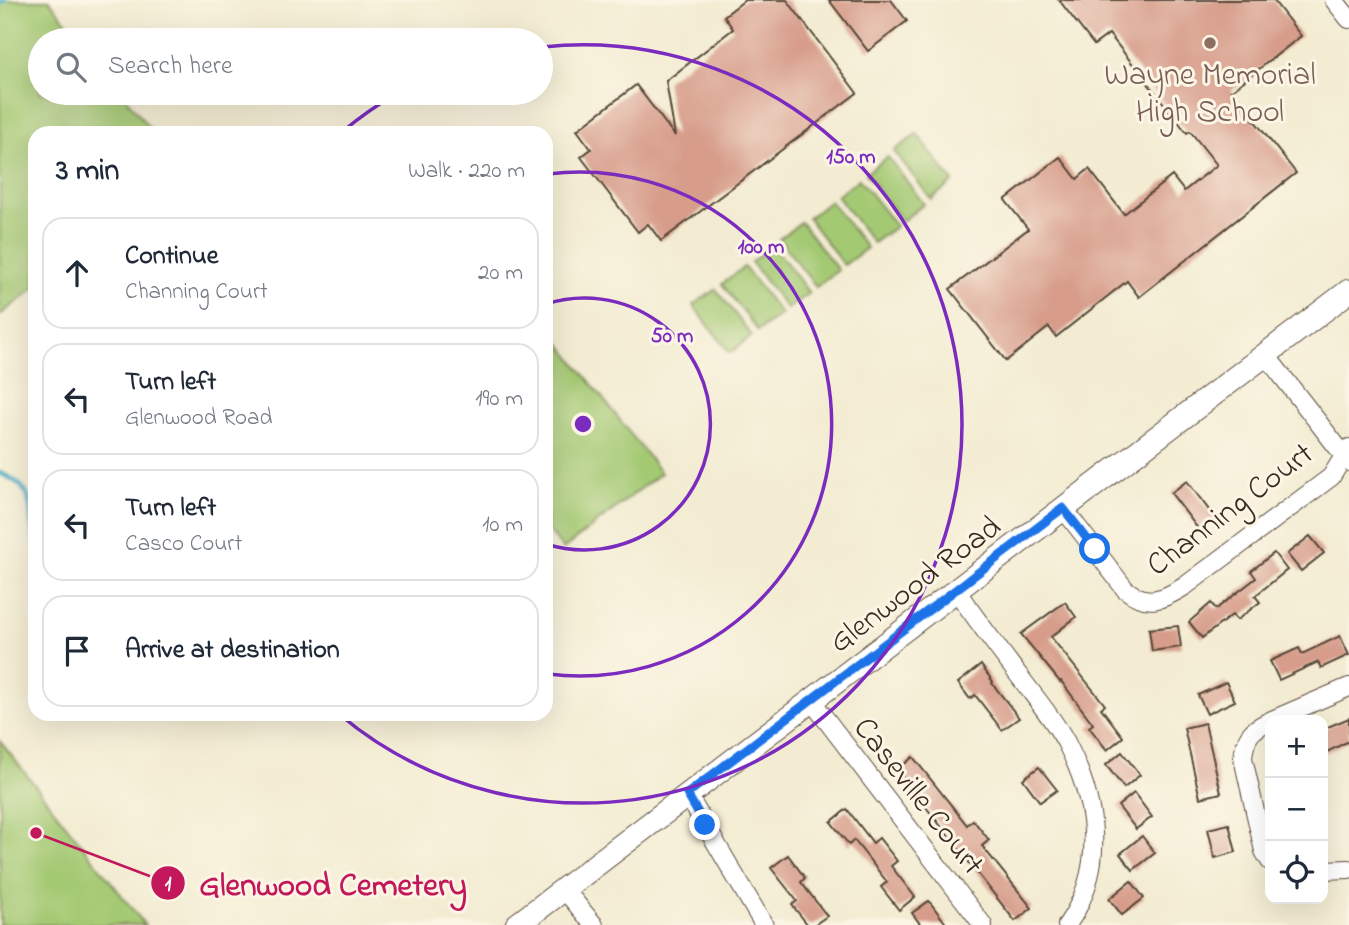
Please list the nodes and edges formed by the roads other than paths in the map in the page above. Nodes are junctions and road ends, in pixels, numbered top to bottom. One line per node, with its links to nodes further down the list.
1 (1334, 0): 2 (street)
2 (1349, 19)
3 (1349, 291): 4 (street, Glenwood Road)
4 (1265, 354): 5 (street); 6 (street, Glenwood Road)
5 (1347, 455): 6 (street, Channing Court)
6 (1063, 508): 7 (street, Glenwood Road)
7 (956, 590): 9 (street, Glenwood Road); 21 (street)
8 (1349, 687): 10 (street)
9 (811, 700): 12 (street, Glenwood Road); 20 (street, Caseville Court)
10 (1285, 715)
11 (1265, 725): 13 (street)
12 (687, 794): 16 (street, Glenwood Road); 19 (street)
13 (1265, 853)
14 (1349, 869): 15 (street)
15 (1328, 870)
16 (564, 889): 17 (street, Glenwood Road); 18 (street)
17 (517, 925)
18 (594, 925)
19 (764, 925)
20 (982, 925)
21 (1067, 925)

